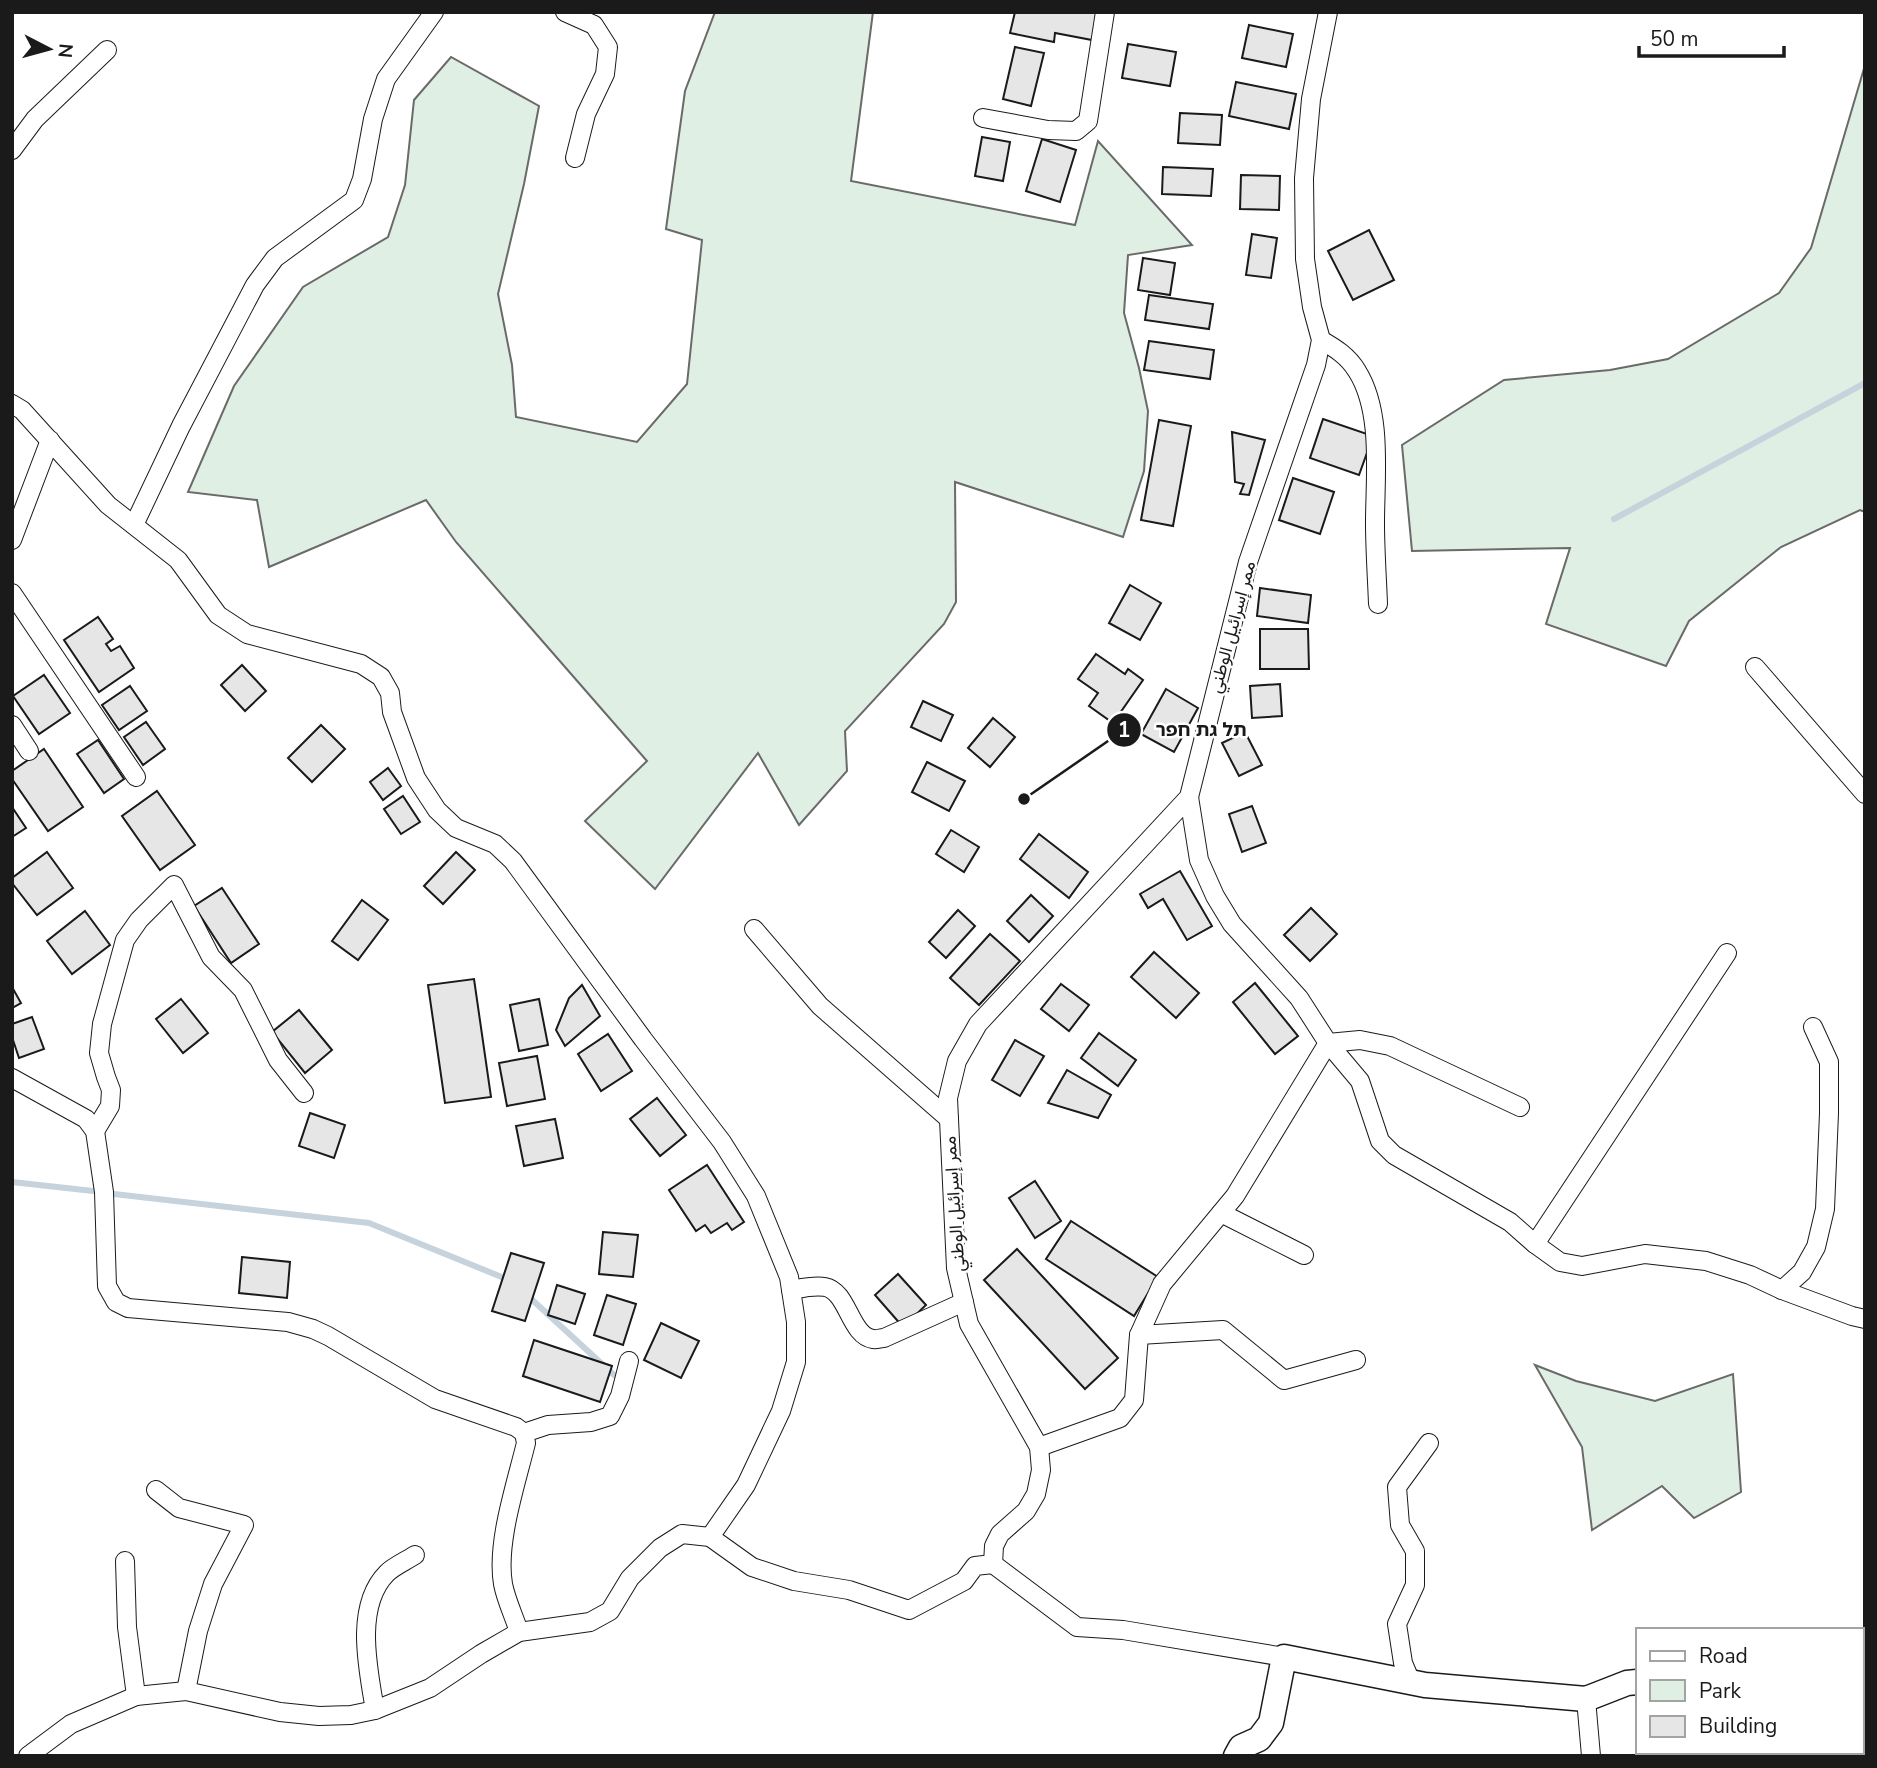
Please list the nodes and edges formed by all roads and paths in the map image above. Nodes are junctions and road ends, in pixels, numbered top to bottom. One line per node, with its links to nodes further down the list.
1 (433, 12): 12 (street)
2 (565, 12): 8 (street)
3 (1105, 12): 6 (street)
4 (1328, 12): 9 (street, ممر إسرائيل الوطني)
5 (107, 50): 7 (street)
6 (984, 118)
7 (12, 150)
8 (575, 158)
9 (1321, 340): 15 (street); 21 (street, ممر إسرائيل الوطني)
10 (12, 404): 11 (street)
11 (50, 440): 12 (street); 13 (street)
12 (134, 525): 34 (street)
13 (12, 540)
14 (12, 593): 19 (street)
15 (1378, 604)
16 (1755, 667): 20 (street)
17 (12, 725): 18 (street)
18 (29, 751)
19 (136, 777)
20 (1865, 794)
21 (1189, 797): 25 (street); 29 (street, ممر إسرائيل الوطني)
22 (754, 929): 29 (street)
23 (1727, 953): 32 (street)
24 (1813, 1027): 35 (street)
25 (1328, 1043): 28 (street); 31 (street); 32 (street)
26 (12, 1078): 30 (street)
27 (304, 1093): 30 (street)
28 (1520, 1107)
29 (949, 1119): 36 (street, ممر إسرائيل الوطني)
30 (95, 1131): 41 (street)
31 (1221, 1213): 33 (street); 38 (street)
32 (1535, 1244): 35 (street)
33 (1304, 1255)
34 (791, 1290): 36 (street); 45 (street)
35 (1782, 1290): 37 (street)
36 (964, 1302): 43 (street, ممر إسرائيل الوطني)
37 (1865, 1319)
38 (1139, 1335): 39 (street); 43 (street)
39 (1356, 1360)
40 (629, 1361): 41 (street)
41 (524, 1433): 49 (street)
42 (1429, 1443): 51 (street)
43 (1039, 1447): 48 (street, ممر إسرائيل الوطني)
44 (156, 1490): 53 (street)
45 (710, 1537): 48 (street); 49 (street)
46 (415, 1555): 56 (street)
47 (124, 1561): 54 (street)
48 (993, 1564): 50 (street)
49 (519, 1632): 56 (street)
50 (1284, 1657): 51 (street); 58 (street)
51 (1411, 1682): 55 (street)
52 (1636, 1682): 55 (street)
53 (186, 1690): 54 (street); 56 (street)
54 (136, 1696): 57 (street)
55 (1586, 1699): 59 (street)
56 (375, 1710)
57 (28, 1756)
58 (1236, 1756)
59 (1591, 1756)

